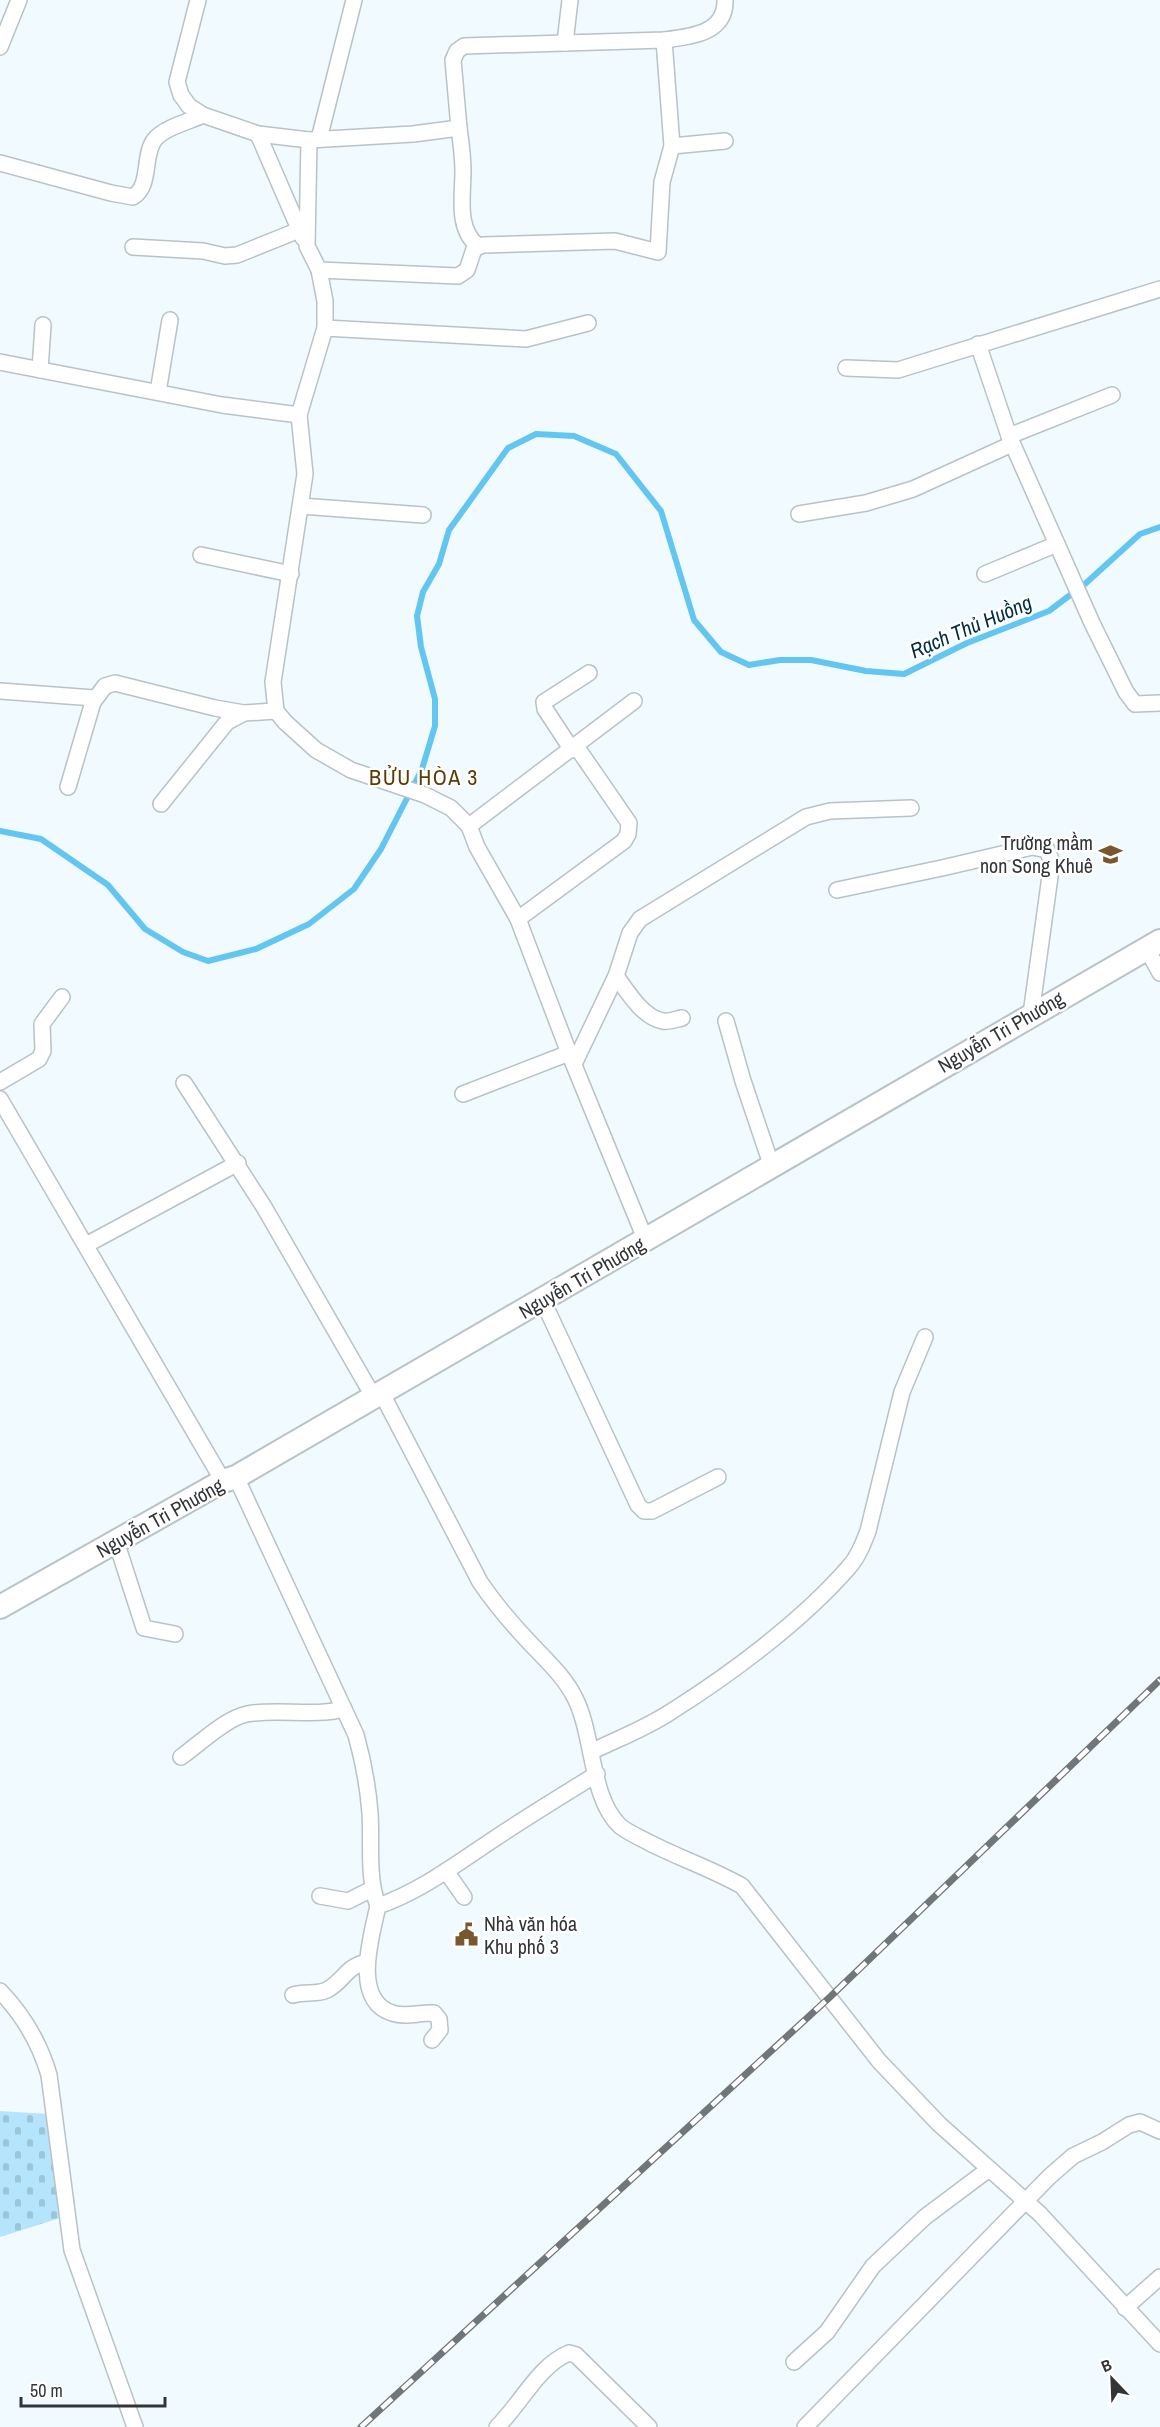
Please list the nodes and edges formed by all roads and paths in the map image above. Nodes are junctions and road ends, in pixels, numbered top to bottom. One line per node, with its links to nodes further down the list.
1 (19, 0): 8 (street)
2 (198, 0): 9 (street)
3 (354, 0): 12 (street)
4 (570, 0): 7 (street)
5 (725, 0): 6 (street)
6 (664, 40): 7 (street); 14 (street)
7 (566, 43): 10 (street)
8 (0, 47)
9 (203, 115): 11 (street); 15 (street)
10 (459, 128): 12 (street); 18 (street)
11 (258, 134): 12 (street); 16 (street)
12 (314, 139): 17 (street)
13 (725, 141): 14 (street)
14 (672, 146): 18 (street)
15 (0, 163)
16 (299, 230): 17 (street); 19 (street)
17 (307, 246): 20 (street)
18 (478, 246): 20 (street)
19 (133, 247)
20 (319, 270): 25 (street)
21 (1160, 290): 26 (street)
22 (170, 320): 30 (street)
23 (588, 323): 25 (street)
24 (43, 325): 29 (street)
25 (325, 328): 32 (street)
26 (978, 344): 28 (street); 33 (street)
27 (0, 362): 29 (street)
28 (846, 368)
29 (40, 370): 30 (street)
30 (158, 392): 32 (street)
31 (1112, 395): 33 (street)
32 (298, 415): 34 (street)
33 (1010, 440): 35 (street); 37 (street)
34 (301, 506): 36 (street); 39 (street)
35 (798, 514)
36 (423, 515)
37 (1057, 544): 40 (street); 45 (street)
38 (201, 555): 39 (street)
39 (291, 574): 46 (street)
40 (985, 574)
41 (589, 673): 48 (street)
42 (0, 691): 43 (street)
43 (94, 698): 47 (street); 49 (street)
44 (634, 701): 48 (street)
45 (1160, 703)
46 (276, 711): 47 (street); 52 (street)
47 (244, 713): 50 (street)
48 (574, 748): 52 (street); 54 (street)
49 (68, 787)
50 (161, 804)
51 (911, 808): 57 (street)
52 (469, 826): 54 (street)
53 (837, 890): 59 (street)
54 (518, 919): 62 (street)
55 (1153, 945): 56 (street); 59 (main road, Nguyễn Tri Phương)
56 (1160, 973)
57 (616, 975): 60 (street); 62 (street)
58 (62, 997): 63 (street)
59 (1031, 1014): 68 (main road, Nguyễn Tri Phương)
60 (682, 1018)
61 (726, 1021): 68 (street)
62 (571, 1058): 65 (street); 69 (street)
63 (0, 1082)
64 (184, 1083): 67 (street)
65 (463, 1094)
66 (0, 1099): 70 (street)
67 (238, 1163): 70 (street); 73 (street)
68 (772, 1167): 69 (main road, Nguyễn Tri Phương)
69 (646, 1241): 71 (main road, Nguyễn Tri Phương)
70 (86, 1245): 75 (street)
71 (543, 1301): 73 (main road, Nguyễn Tri Phương); 74 (street)
72 (925, 1337): 80 (street)
73 (377, 1394): 75 (main road, Nguyễn Tri Phương); 80 (street)
74 (718, 1477)
75 (230, 1479): 76 (main road, Nguyễn Tri Phương); 79 (street)
76 (116, 1541): 77 (main road, Nguyễn Tri Phương); 78 (street)
77 (0, 1607)
78 (175, 1634)
79 (344, 1710): 81 (street); 84 (street)
80 (591, 1752): 82 (street)
81 (181, 1757)
82 (597, 1774): 83 (street); 93 (street)
83 (446, 1871): 86 (street); 87 (street)
84 (372, 1889): 85 (street); 87 (street)
85 (320, 1896)
86 (464, 1897)
87 (378, 1906): 88 (street)
88 (367, 1962): 90 (street); 91 (street)
89 (0, 1991): 99 (street)
90 (293, 1995)
91 (432, 2040)
92 (1160, 2131): 94 (street)
93 (989, 2169): 94 (street); 98 (street)
94 (1027, 2202): 96 (street); 102 (street)
95 (1160, 2277): 96 (street)
96 (1125, 2308): 97 (street)
97 (1160, 2344)
98 (794, 2362)
99 (135, 2427)
100 (497, 2427): 101 (street)
101 (649, 2427)
102 (805, 2427)

